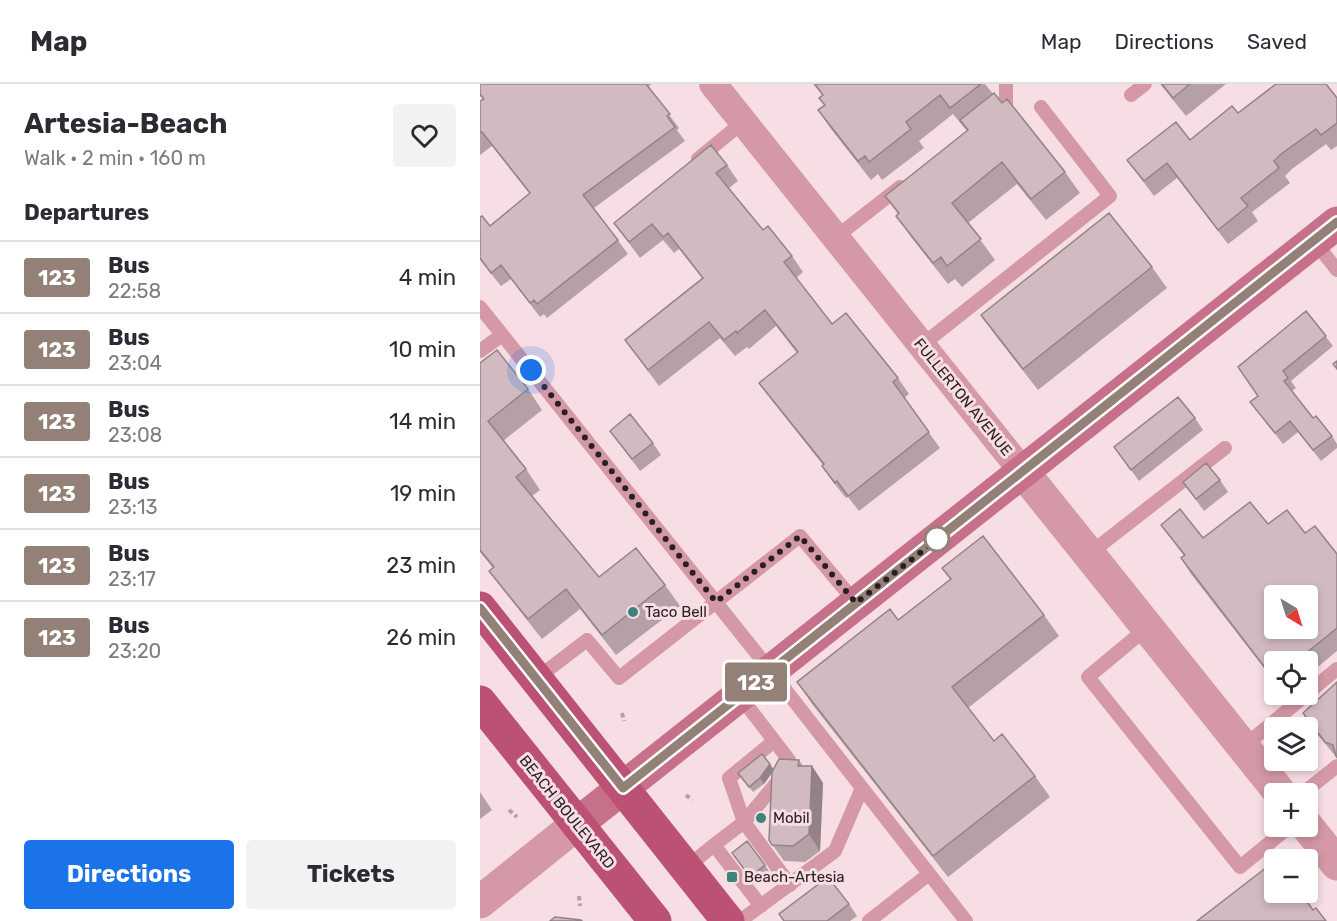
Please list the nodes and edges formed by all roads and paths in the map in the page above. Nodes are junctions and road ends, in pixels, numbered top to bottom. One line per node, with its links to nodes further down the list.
1 (712, 84): 7 (street, FULLERTON AVENUE)
2 (1006, 84): 6 (lane)
3 (1145, 84): 4 (lane)
4 (1131, 95)
5 (1041, 107): 15 (lane)
6 (987, 119)
7 (743, 122): 8 (lane); 11 (street, FULLERTON AVENUE)
8 (689, 166)
9 (911, 178): 11 (lane)
10 (1326, 232): 12 (lane); 18 (main road)
11 (836, 237): 15 (street, FULLERTON AVENUE)
12 (1337, 270)
13 (480, 307): 14 (lane)
14 (502, 334): 16 (lane); 20 (lane)
15 (922, 345): 18 (street, FULLERTON AVENUE)
16 (480, 351)
17 (1225, 448): 19 (lane)
18 (1023, 472): 19 (street, FULLERTON AVENUE); 21 (main road)
19 (1089, 554): 23 (street, FULLERTON AVENUE)
20 (716, 602): 21 (lane); 25 (lane); 26 (lane)
21 (856, 603): 25 (main road)
22 (480, 608): 26 (main road)
23 (1148, 627): 34 (street, FULLERTON AVENUE); 46 (lane)
24 (1337, 669): 27 (lane)
25 (770, 670): 28 (main road); 39 (lane)
26 (536, 679): 38 (main road)
27 (1318, 685)
28 (739, 695): 33 (lane); 38 (main road)
29 (480, 702): 45 (main road, BEACH BOULEVARD)
30 (1294, 705): 34 (lane)
31 (622, 713): 32 (path)
32 (624, 721)
33 (774, 741): 44 (lane); 44 (lane)
34 (1244, 747): 36 (street, FULLERTON AVENUE)
35 (1337, 766): 37 (lane)
36 (1272, 783)
37 (1316, 783)
38 (623, 788): 45 (main road); 50 (main road)
39 (862, 788): 51 (lane); 52 (lane)
40 (686, 795): 41 (path)
41 (692, 800)
42 (509, 810): 43 (path)
43 (517, 818)
44 (744, 822): 48 (lane); 52 (lane)
45 (577, 824): 54 (street); 57 (main road, BEACH BOULEVARD)
46 (1277, 837)
47 (1316, 837): 49 (street)
48 (714, 845): 50 (lane); 56 (lane)
49 (1337, 864)
50 (686, 868): 58 (main road)
51 (929, 874): 60 (lane); 61 (lane)
52 (790, 885): 56 (lane)
53 (579, 896): 55 (path)
54 (480, 902)
55 (580, 906)
56 (761, 906): 59 (lane)
57 (655, 921)
58 (728, 921)
59 (740, 921)
60 (869, 921)
61 (966, 921)

